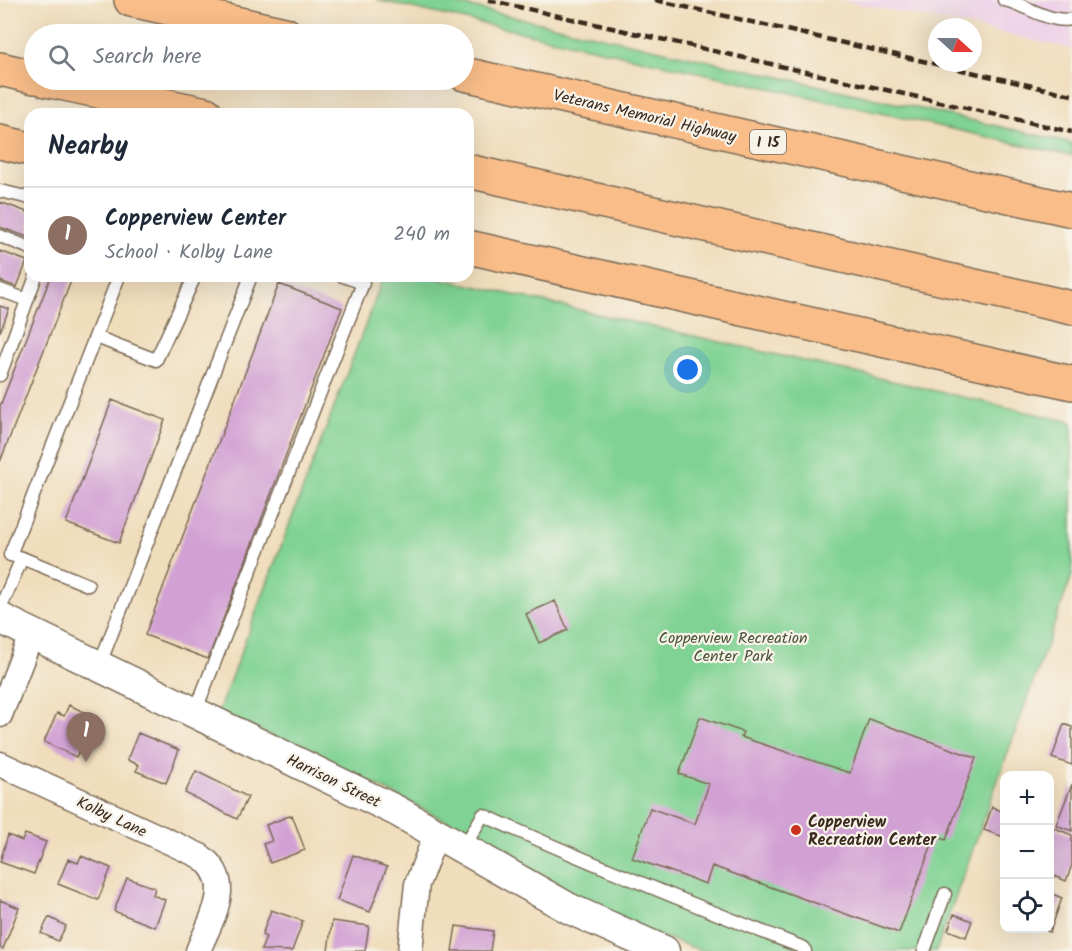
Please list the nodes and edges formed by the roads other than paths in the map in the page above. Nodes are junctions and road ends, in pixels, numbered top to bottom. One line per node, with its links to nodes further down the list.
1 (131, 0): 5 (highway)
2 (1004, 0): 3 (lane)
3 (1020, 2): 4 (lane)
4 (1072, 19)
5 (240, 24)
6 (0, 69): 7 (highway)
7 (24, 75)
8 (474, 76): 16 (highway, Veterans Memorial Highway / I 15)
9 (93, 90): 10 (highway)
10 (178, 108)
11 (0, 142): 12 (highway)
12 (24, 148)
13 (474, 172): 27 (highway)
14 (0, 191): 15 (lane)
15 (24, 197)
16 (1072, 210)
17 (0, 236): 18 (lane)
18 (24, 246)
19 (474, 249): 31 (highway)
20 (34, 282): 26 (lane)
21 (117, 282): 28 (lane)
22 (192, 282): 28 (lane)
23 (249, 282): 37 (lane)
24 (360, 282): 38 (lane)
25 (0, 290): 26 (lane)
26 (27, 300): 29 (lane)
27 (1072, 308)
28 (96, 337): 32 (lane)
29 (6, 342): 30 (lane)
30 (0, 375)
31 (1072, 383)
32 (22, 558): 33 (lane); 34 (lane)
33 (88, 585)
34 (0, 609)
35 (0, 618): 36 (street, Harrison Street)
36 (32, 633): 37 (street, Harrison Street); 39 (street)
37 (99, 666): 38 (street, Harrison Street)
38 (195, 712): 41 (street, Harrison Street)
39 (0, 715)
40 (0, 764): 44 (street, Kolby Lane)
41 (437, 832): 42 (street, Harrison Street); 45 (street)
42 (464, 847): 46 (street, Harrison Street); 47 (lane)
43 (945, 894): 48 (lane)
44 (198, 951)
45 (410, 951)
46 (664, 951)
47 (805, 951)
48 (924, 951)

